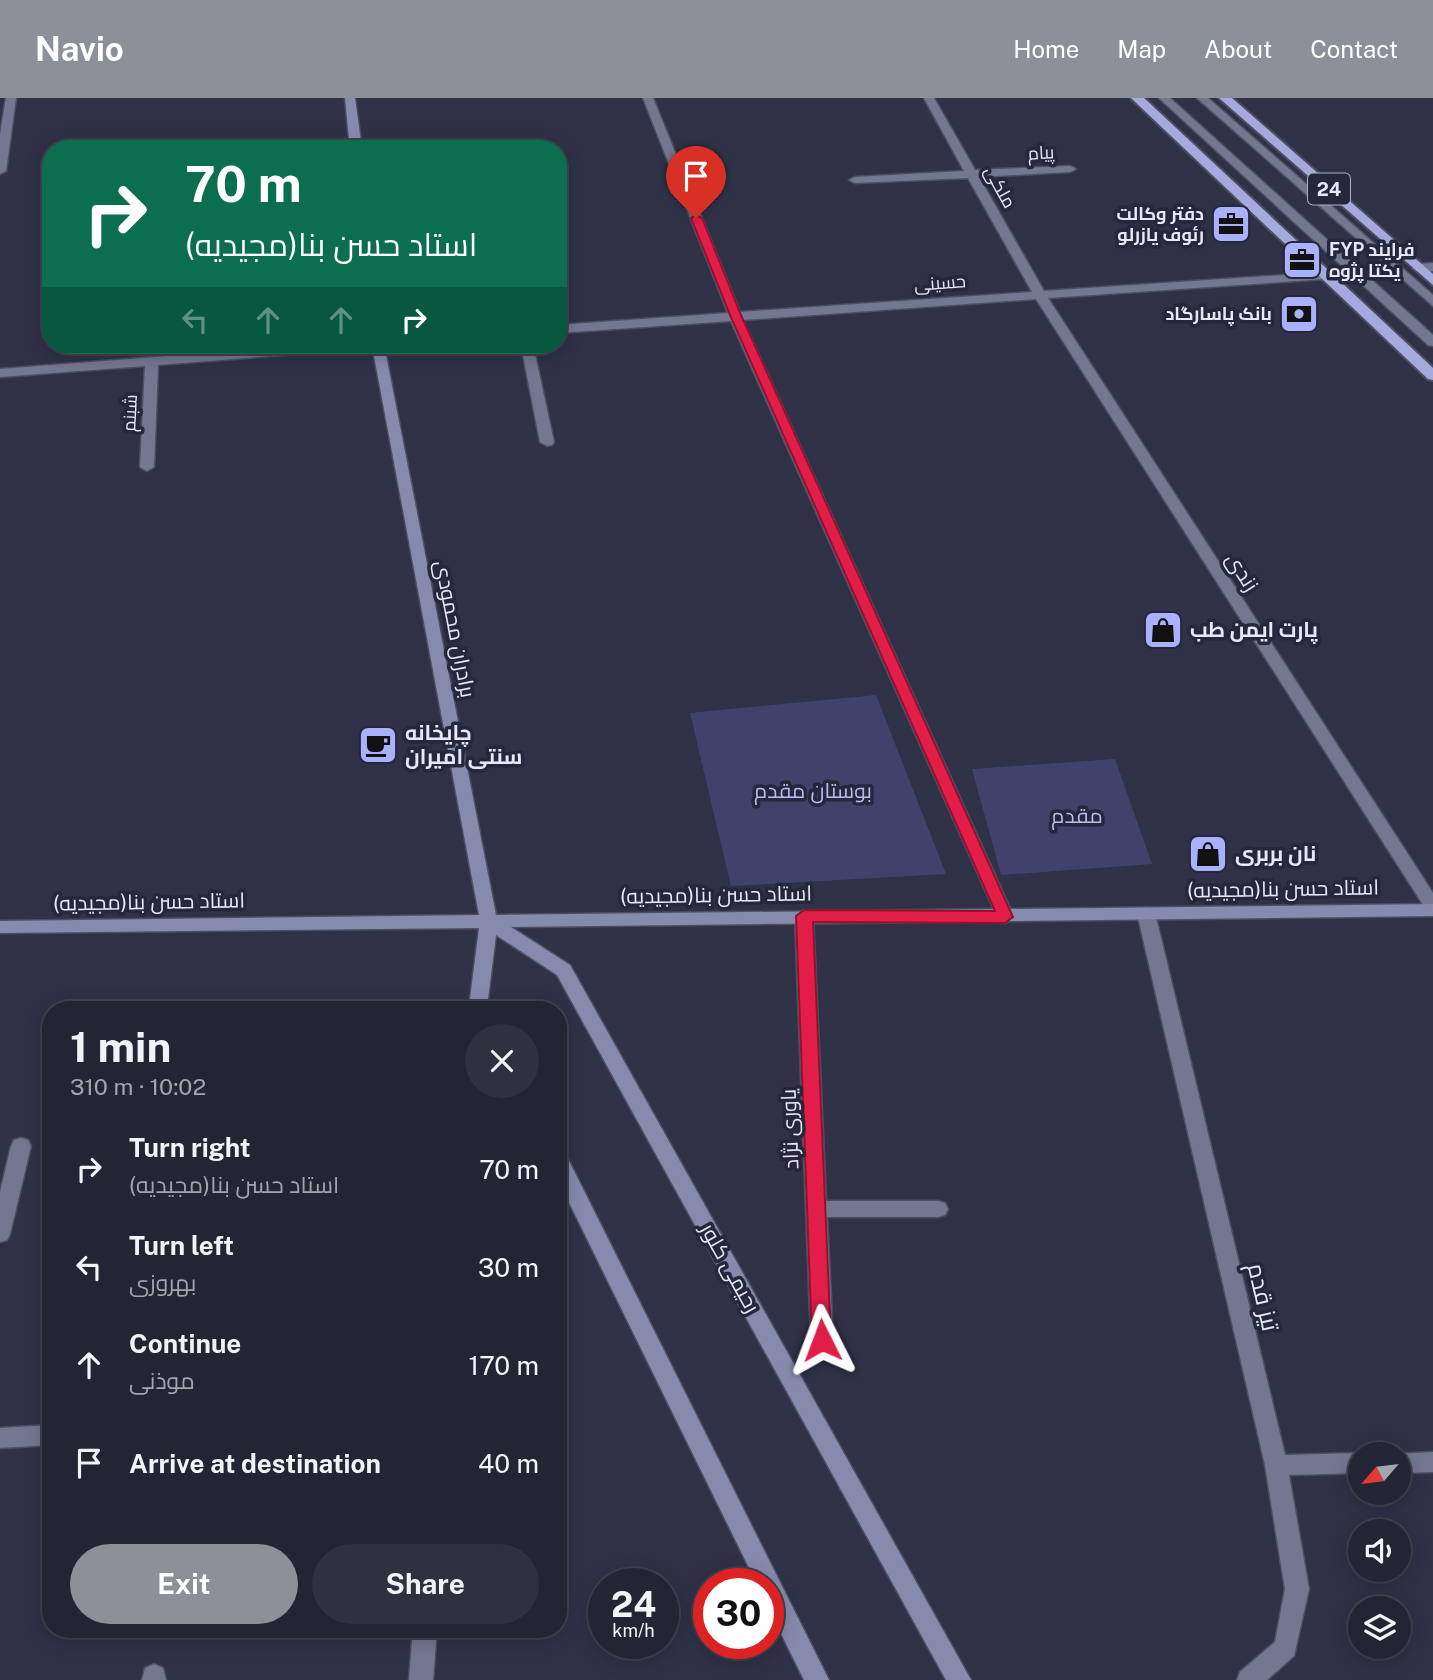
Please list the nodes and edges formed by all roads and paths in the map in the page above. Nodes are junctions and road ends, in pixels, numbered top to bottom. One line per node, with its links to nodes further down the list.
1 (11, 98): 11 (street)
2 (350, 98): 9 (main road)
3 (648, 98): 20 (street)
4 (929, 98): 12 (street, ملکی)
5 (1137, 98): 16 (highway)
6 (1164, 98): 22 (street)
7 (1202, 98): 19 (street)
8 (1225, 98): 15 (highway, 24)
9 (355, 140)
10 (1070, 169): 12 (street, پیام)
11 (0, 171)
12 (972, 174): 13 (street); 18 (street, ملکی)
13 (855, 180)
14 (1433, 267): 15 (street)
15 (1418, 268): 17 (highway, 24)
16 (1325, 275): 18 (street, حسینی); 28 (highway)
17 (1433, 281)
18 (1039, 294): 20 (street, حسینی); 31 (street, زندی)
19 (1433, 302)
20 (735, 315): 21 (street, حسینی); 34 (street)
21 (567, 328)
22 (1433, 342)
23 (242, 354): 26 (street)
24 (380, 354): 35 (main road, برادران محمودی)
25 (529, 354): 29 (street)
26 (152, 361): 27 (street); 30 (street, شبنم)
27 (0, 373)
28 (1433, 376)
29 (547, 442)
30 (147, 467)
31 (1433, 909): 32 (main road, استاد حسن بنا(مجیدیه))
32 (1146, 913): 34 (main road, استاد حسن بنا(مجیدیه)); 49 (street, تیز قدم)
33 (804, 916): 34 (main road, استاد حسن بنا(مجیدیه)); 35 (main road, استاد حسن بنا(مجیدیه)); 40 (street, یاوری نژاد)
34 (1005, 917)
35 (489, 922): 36 (main road, استاد حسن بنا(مجیدیه)); 37 (main road, برادران محمودی); 53 (main road, رحیمی کلور)
36 (0, 927)
37 (481, 1001)
38 (21, 1146): 42 (street)
39 (567, 1177): 52 (main road)
40 (816, 1209): 41 (street); 43 (street, یاوری نژاد)
41 (938, 1209)
42 (0, 1234)
43 (822, 1340)
44 (42, 1436): 45 (street)
45 (0, 1438)
46 (1433, 1462): 47 (street)
47 (1411, 1463)
48 (1348, 1464): 49 (street)
49 (1276, 1465): 54 (street, تیز قدم)
50 (424, 1638): 51 (street)
51 (421, 1680)
52 (817, 1680)
53 (959, 1680)
54 (1249, 1680)

